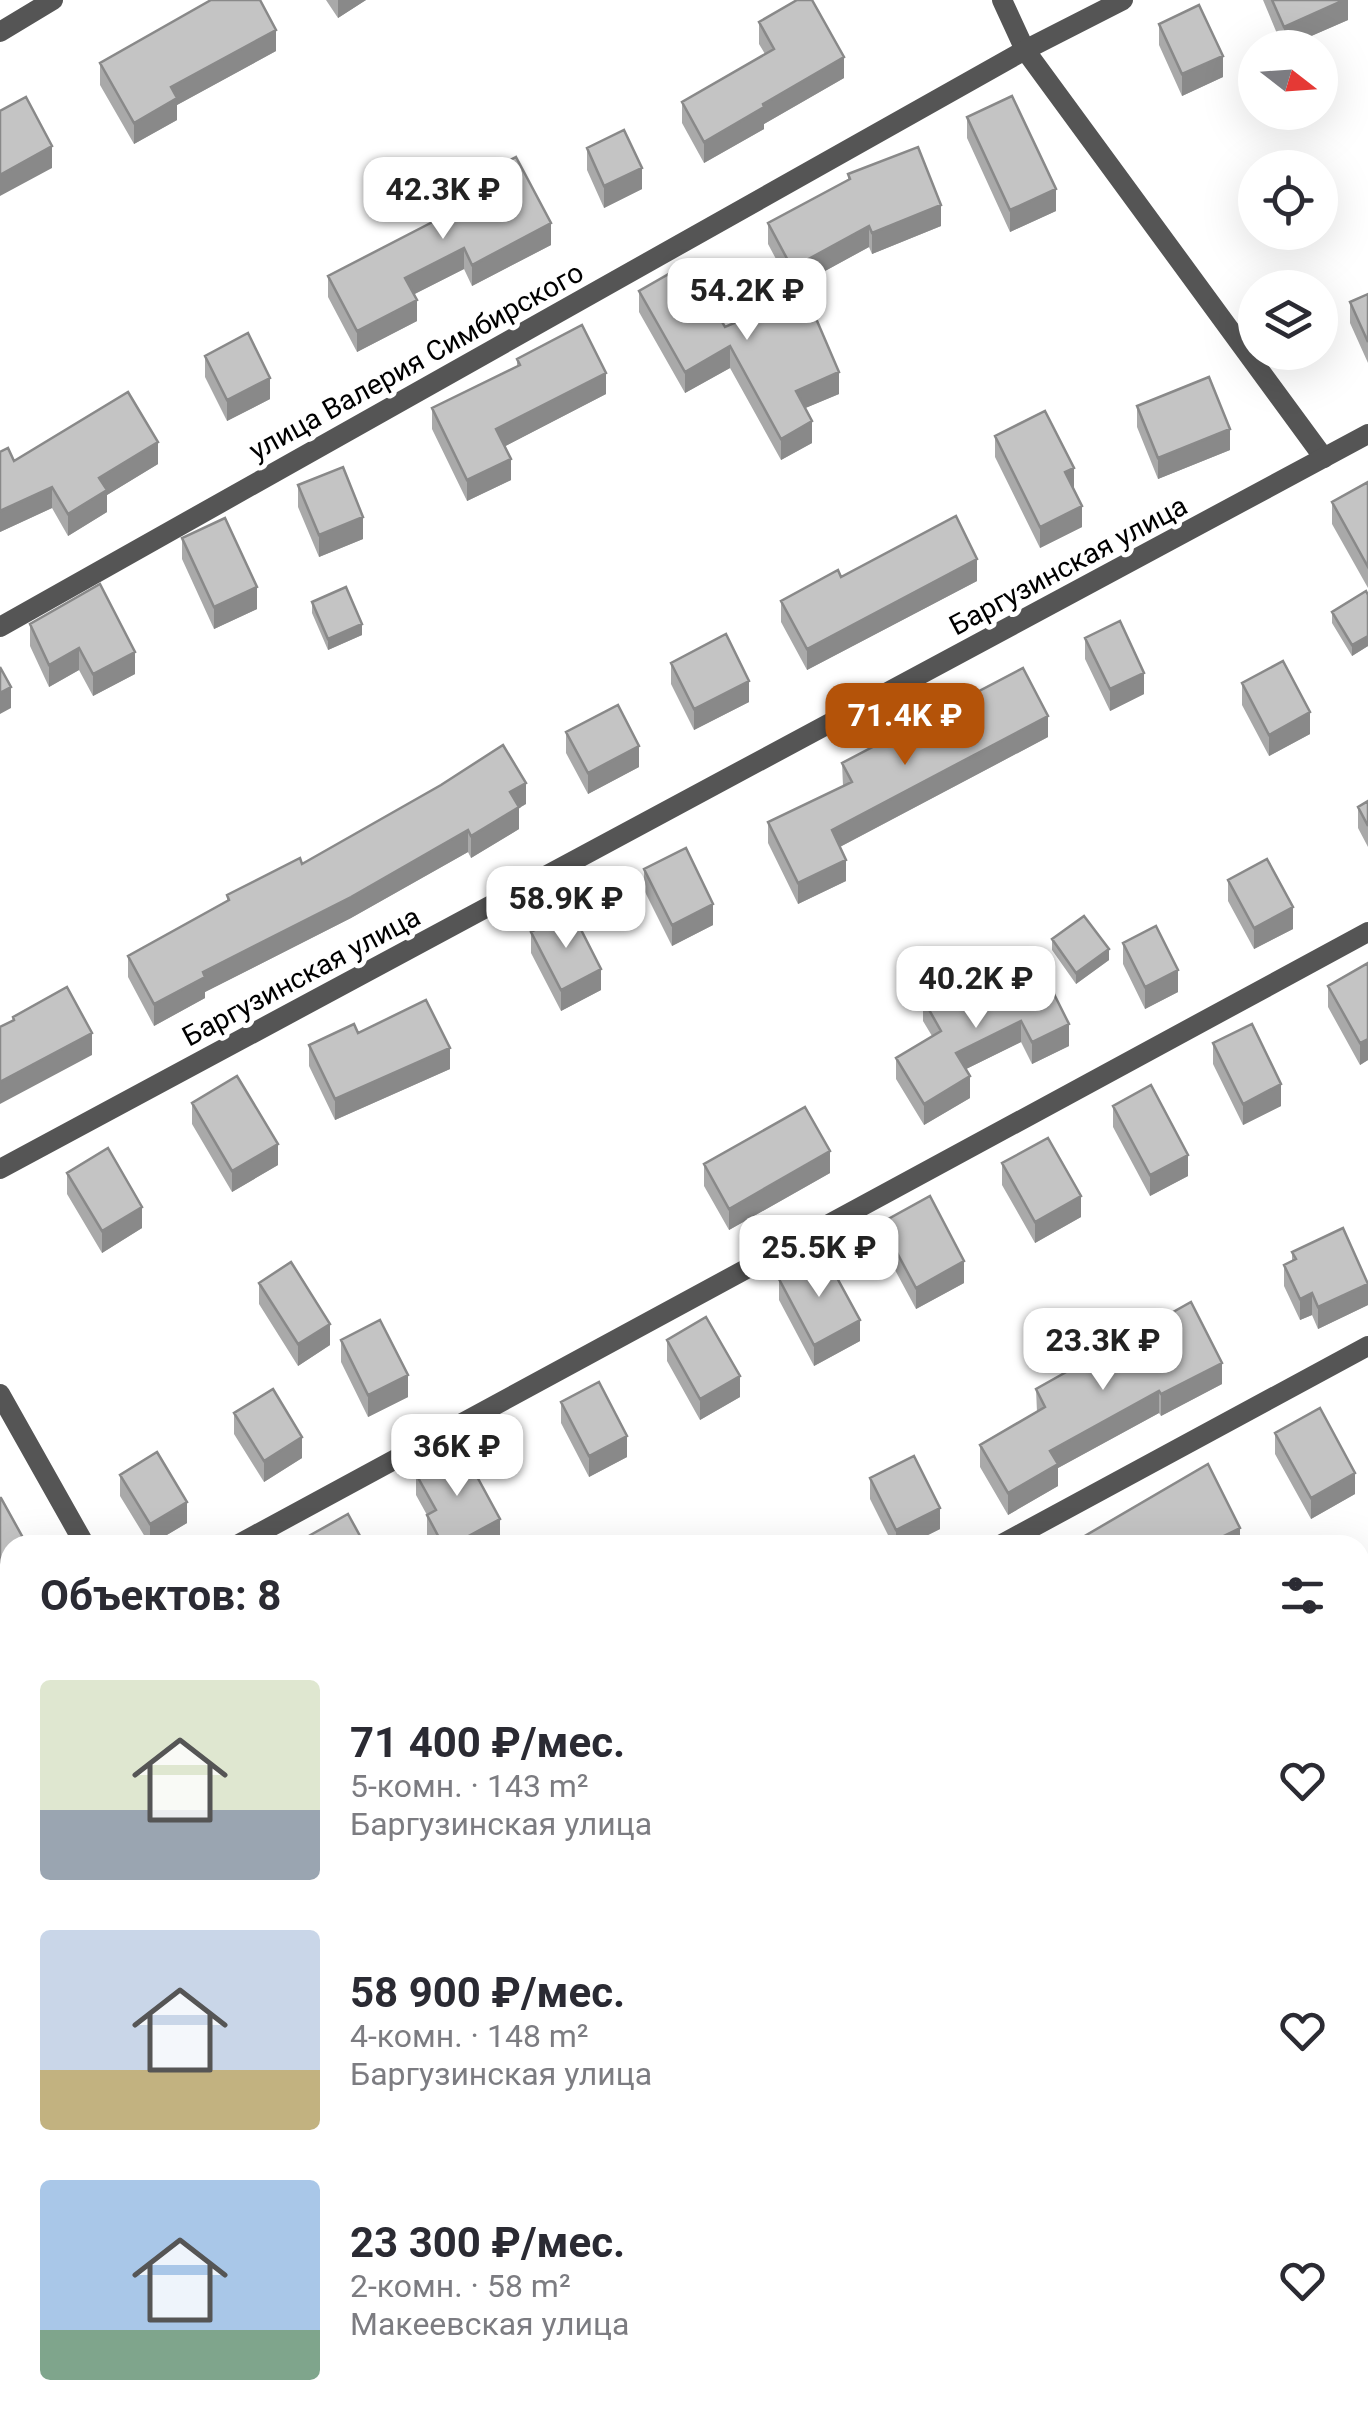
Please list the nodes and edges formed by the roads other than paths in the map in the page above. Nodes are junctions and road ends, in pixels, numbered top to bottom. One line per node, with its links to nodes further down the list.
1 (53, 0): 4 (street)
2 (1002, 0): 5 (street)
3 (1123, 0): 5 (street, улица Валерия Симбирского)
4 (0, 32)
5 (1026, 50): 7 (street); 8 (street, улица Валерия Симбирского)
6 (1368, 434): 7 (street, Баргузинская улица)
7 (1324, 458): 10 (street, Баргузинская улица)
8 (0, 627)
9 (1368, 932): 14 (street)
10 (0, 1169)
11 (1368, 1346): 15 (street)
12 (0, 1394): 13 (street)
13 (79, 1535)
14 (255, 1535)
15 (1018, 1535)

